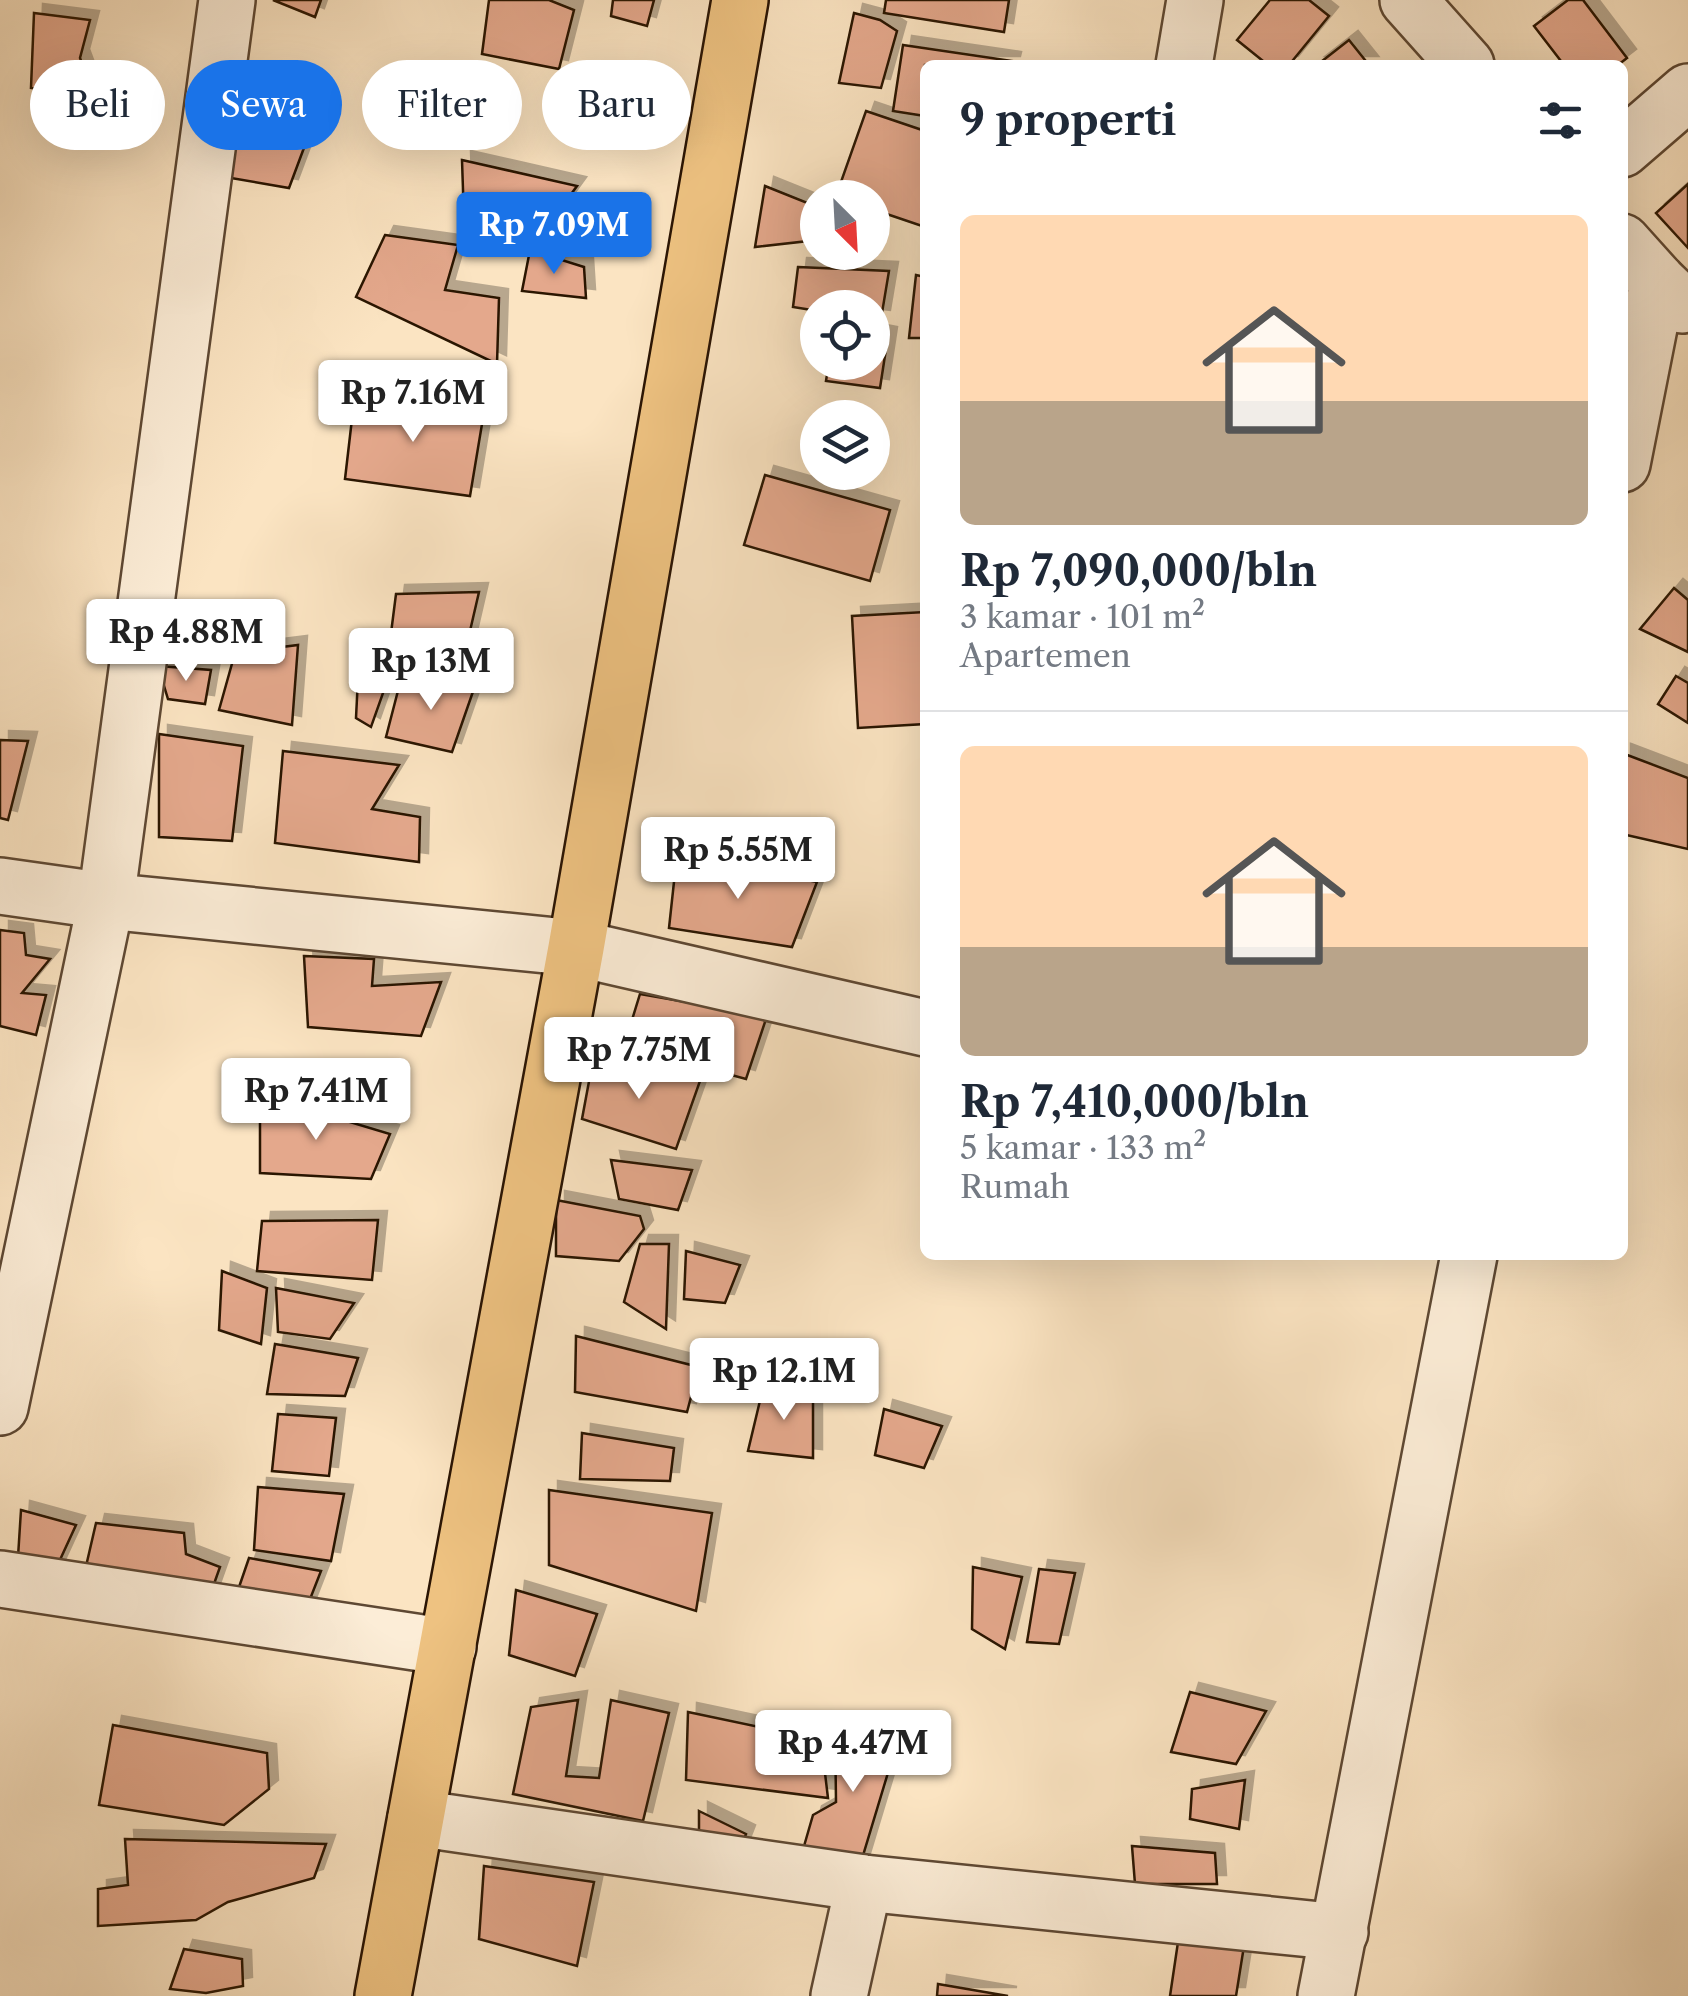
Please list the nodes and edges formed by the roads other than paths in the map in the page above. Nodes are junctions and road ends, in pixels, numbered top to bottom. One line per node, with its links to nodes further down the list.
1 (227, 0): 12 (street)
2 (740, 0): 13 (main road)
3 (1194, 0): 5 (street)
4 (1408, 0): 6 (street)
5 (1185, 60)
6 (1462, 60)
7 (1688, 92): 8 (street)
8 (1628, 144)
9 (1656, 278): 10 (street)
10 (1628, 431)
11 (0, 886): 12 (street)
12 (106, 902): 13 (street); 16 (street)
13 (576, 948): 14 (street); 18 (main road)
14 (920, 1027)
15 (1468, 1260): 21 (street)
16 (0, 1407)
17 (0, 1579): 18 (street)
18 (448, 1647): 19 (main road)
19 (416, 1818): 20 (street); 22 (main road)
20 (864, 1883): 21 (street); 23 (street)
21 (1340, 1932): 24 (street)
22 (383, 1996)
23 (839, 1996)
24 (1326, 1996)

